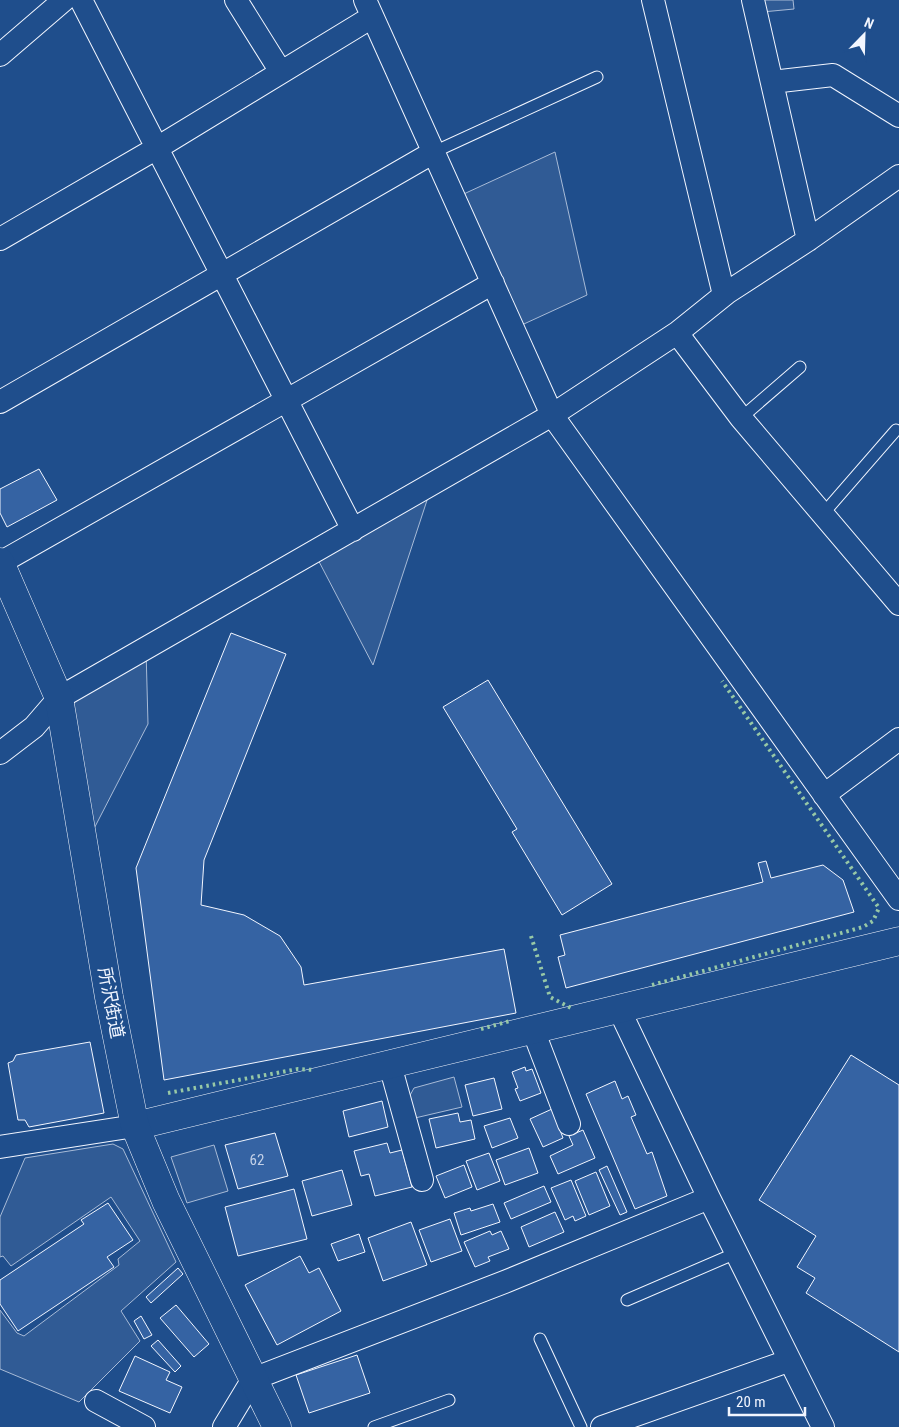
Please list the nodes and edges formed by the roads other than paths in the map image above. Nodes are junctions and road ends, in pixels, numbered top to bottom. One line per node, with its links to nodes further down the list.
1 (64, 0): 7 (street)
2 (81, 0): 12 (street)
3 (236, 0): 8 (street)
4 (652, 0): 19 (street)
5 (753, 0): 10 (street)
6 (368, 9): 8 (street); 13 (street)
7 (0, 55)
8 (281, 72): 12 (street)
9 (597, 77): 13 (lane)
10 (772, 82): 11 (street); 16 (street)
11 (899, 116)
12 (157, 148): 15 (street); 17 (street)
13 (434, 152): 17 (street); 18 (street)
14 (899, 176): 16 (street)
15 (0, 239)
16 (808, 240): 19 (street)
17 (223, 276): 22 (street); 23 (street)
18 (493, 283): 22 (street); 24 (street)
19 (724, 295): 20 (street)
20 (677, 333): 24 (street); 25 (street)
21 (800, 368): 25 (lane)
22 (286, 399): 28 (street); 29 (street)
23 (0, 402)
24 (552, 415): 28 (street); 34 (street)
25 (741, 418): 27 (street)
26 (896, 430): 27 (lane)
27 (823, 514): 30 (street)
28 (353, 530): 31 (street)
29 (0, 563): 31 (main road, 所沢街道)
30 (899, 604)
31 (59, 698): 33 (street); 41 (main road, 所沢街道)
32 (899, 739): 34 (street)
33 (0, 753)
34 (824, 795): 35 (street)
35 (899, 899)
36 (899, 941): 37 (main road)
37 (618, 1007): 38 (main road); 44 (street)
38 (533, 1030): 39 (main road); 40 (street)
39 (390, 1065): 41 (main road); 43 (street)
40 (569, 1124)
41 (135, 1126): 42 (street); 49 (main road, 所沢街道)
42 (0, 1147)
43 (422, 1180)
44 (708, 1198): 45 (street); 49 (street)
45 (736, 1253): 46 (lane); 48 (street)
46 (627, 1300)
47 (540, 1339): 56 (lane)
48 (788, 1361): 57 (street); 58 (street)
49 (253, 1380): 53 (street); 54 (main road, 所沢街道)
50 (450, 1400): 55 (lane)
51 (96, 1401): 52 (street)
52 (144, 1427)
53 (224, 1427)
54 (277, 1427)
55 (374, 1427)
56 (581, 1427)
57 (602, 1427)
58 (823, 1427)

